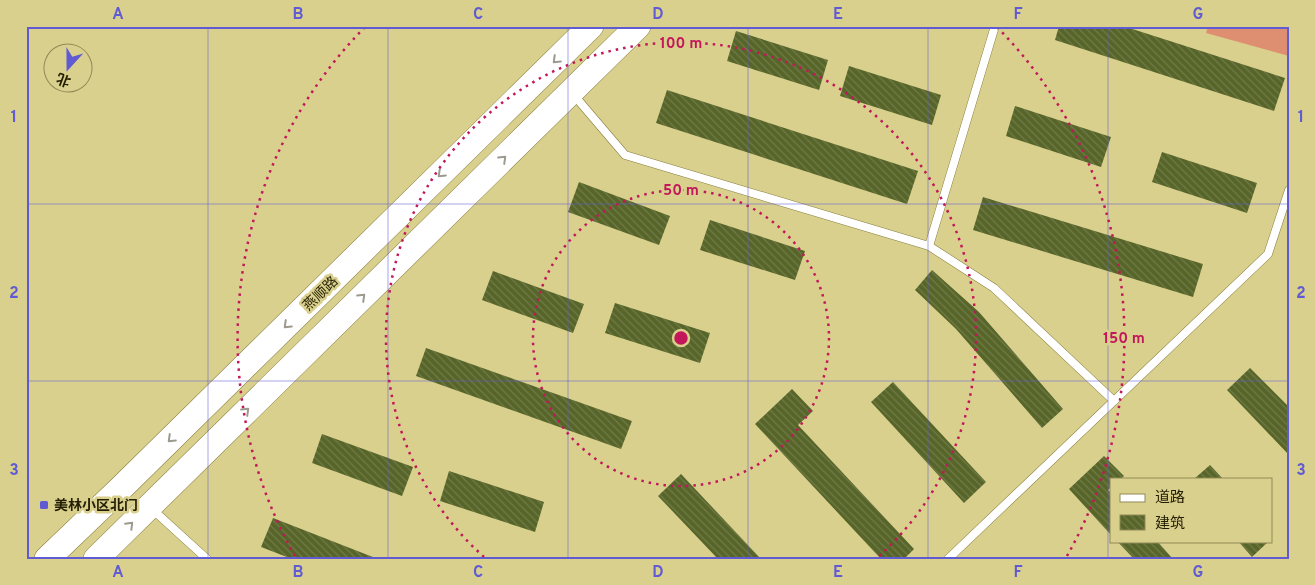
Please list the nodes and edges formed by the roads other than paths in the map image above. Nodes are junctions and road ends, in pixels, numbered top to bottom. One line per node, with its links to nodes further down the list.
1 (591, 26): 9 (main road, 燕顺路, one-way to 9)
2 (638, 26): 4 (main road)
3 (995, 26): 6 (lane)
4 (572, 92): 6 (lane); 8 (main road, one-way to 4)
5 (1289, 190): 7 (lane)
6 (930, 246): 7 (lane)
7 (1114, 401): 12 (lane)
8 (149, 506): 10 (main road, one-way to 8); 11 (lane)
9 (48, 559)
10 (96, 559)
11 (207, 559)
12 (948, 559)

